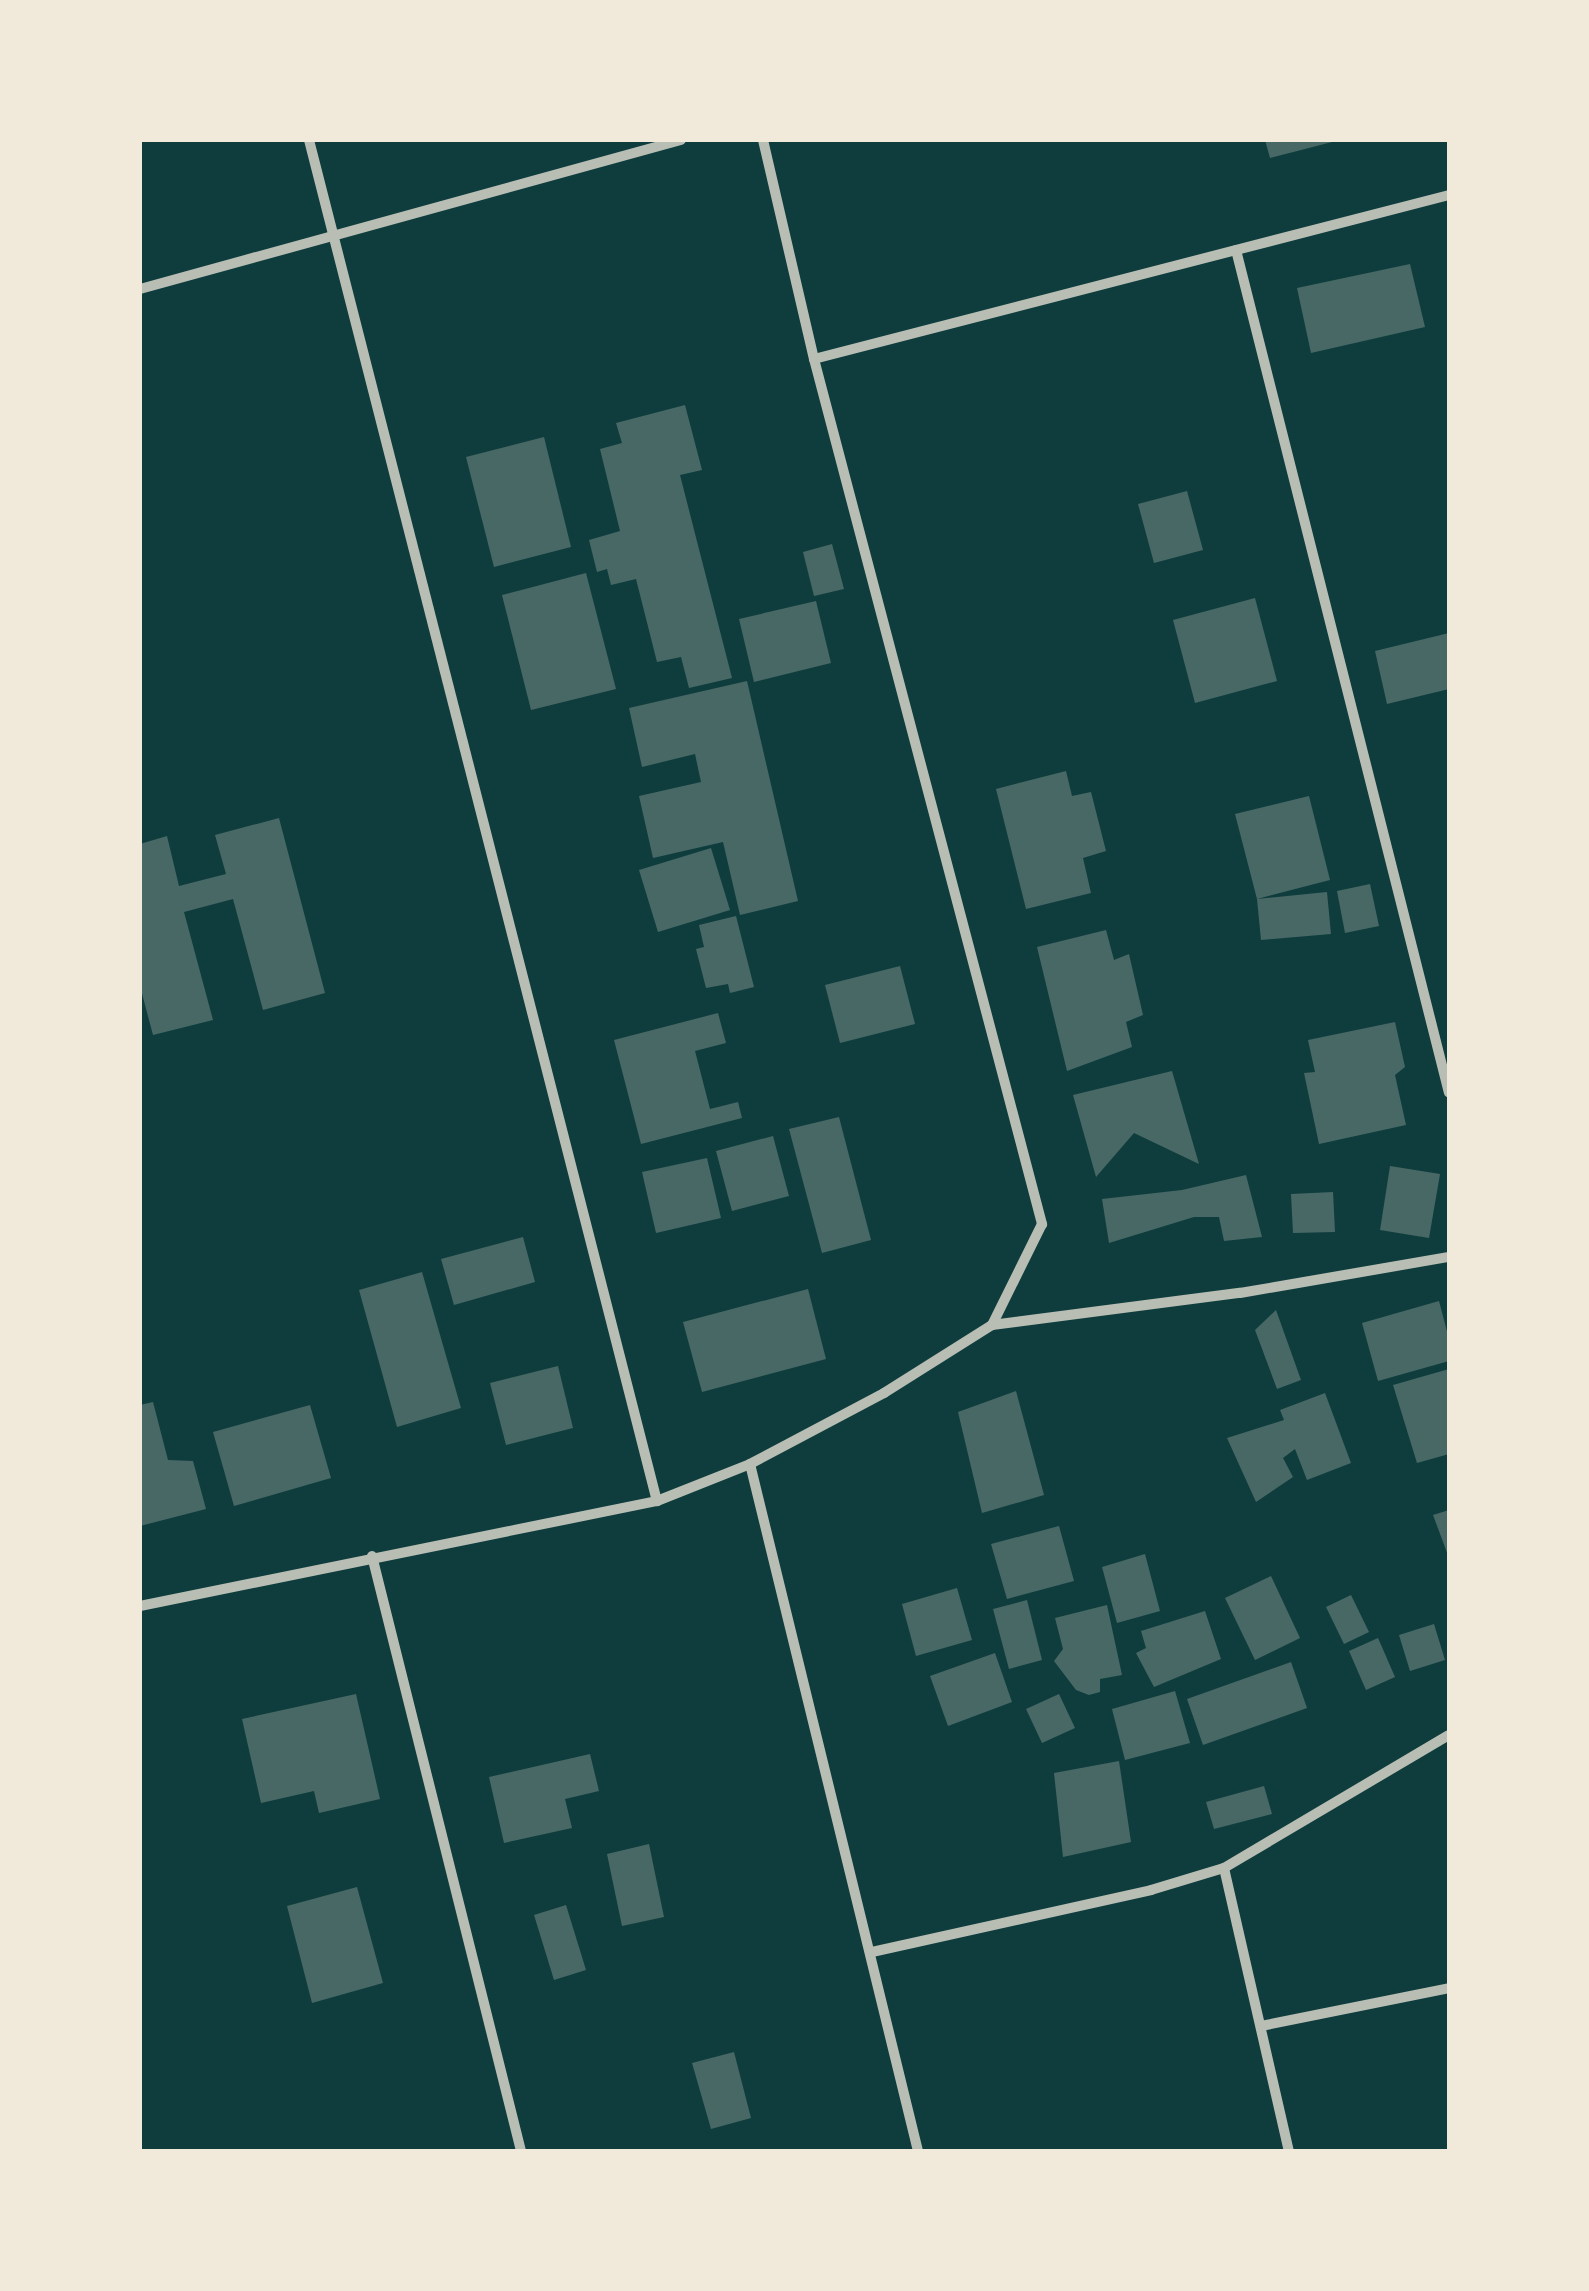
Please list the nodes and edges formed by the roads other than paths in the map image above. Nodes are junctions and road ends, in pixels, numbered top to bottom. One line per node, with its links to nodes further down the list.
1 (309, 140): 5 (street)
2 (681, 140): 5 (street)
3 (763, 140): 8 (street)
4 (1449, 195): 6 (street)
5 (333, 234): 7 (street); 13 (street)
6 (1236, 250): 8 (street); 9 (street)
7 (140, 289)
8 (814, 360): 11 (street)
9 (1449, 1093)
10 (1449, 1257): 11 (street)
11 (992, 1325): 12 (street)
12 (750, 1464): 13 (street); 18 (street)
13 (658, 1501): 14 (street)
14 (372, 1556): 15 (street); 21 (street)
15 (140, 1606)
16 (1449, 1735): 17 (street)
17 (1224, 1868): 18 (street); 20 (street)
18 (872, 1952): 22 (street)
19 (1449, 1988): 20 (street)
20 (1261, 2026): 23 (street)
21 (521, 2151)
22 (918, 2151)
23 (1289, 2151)

